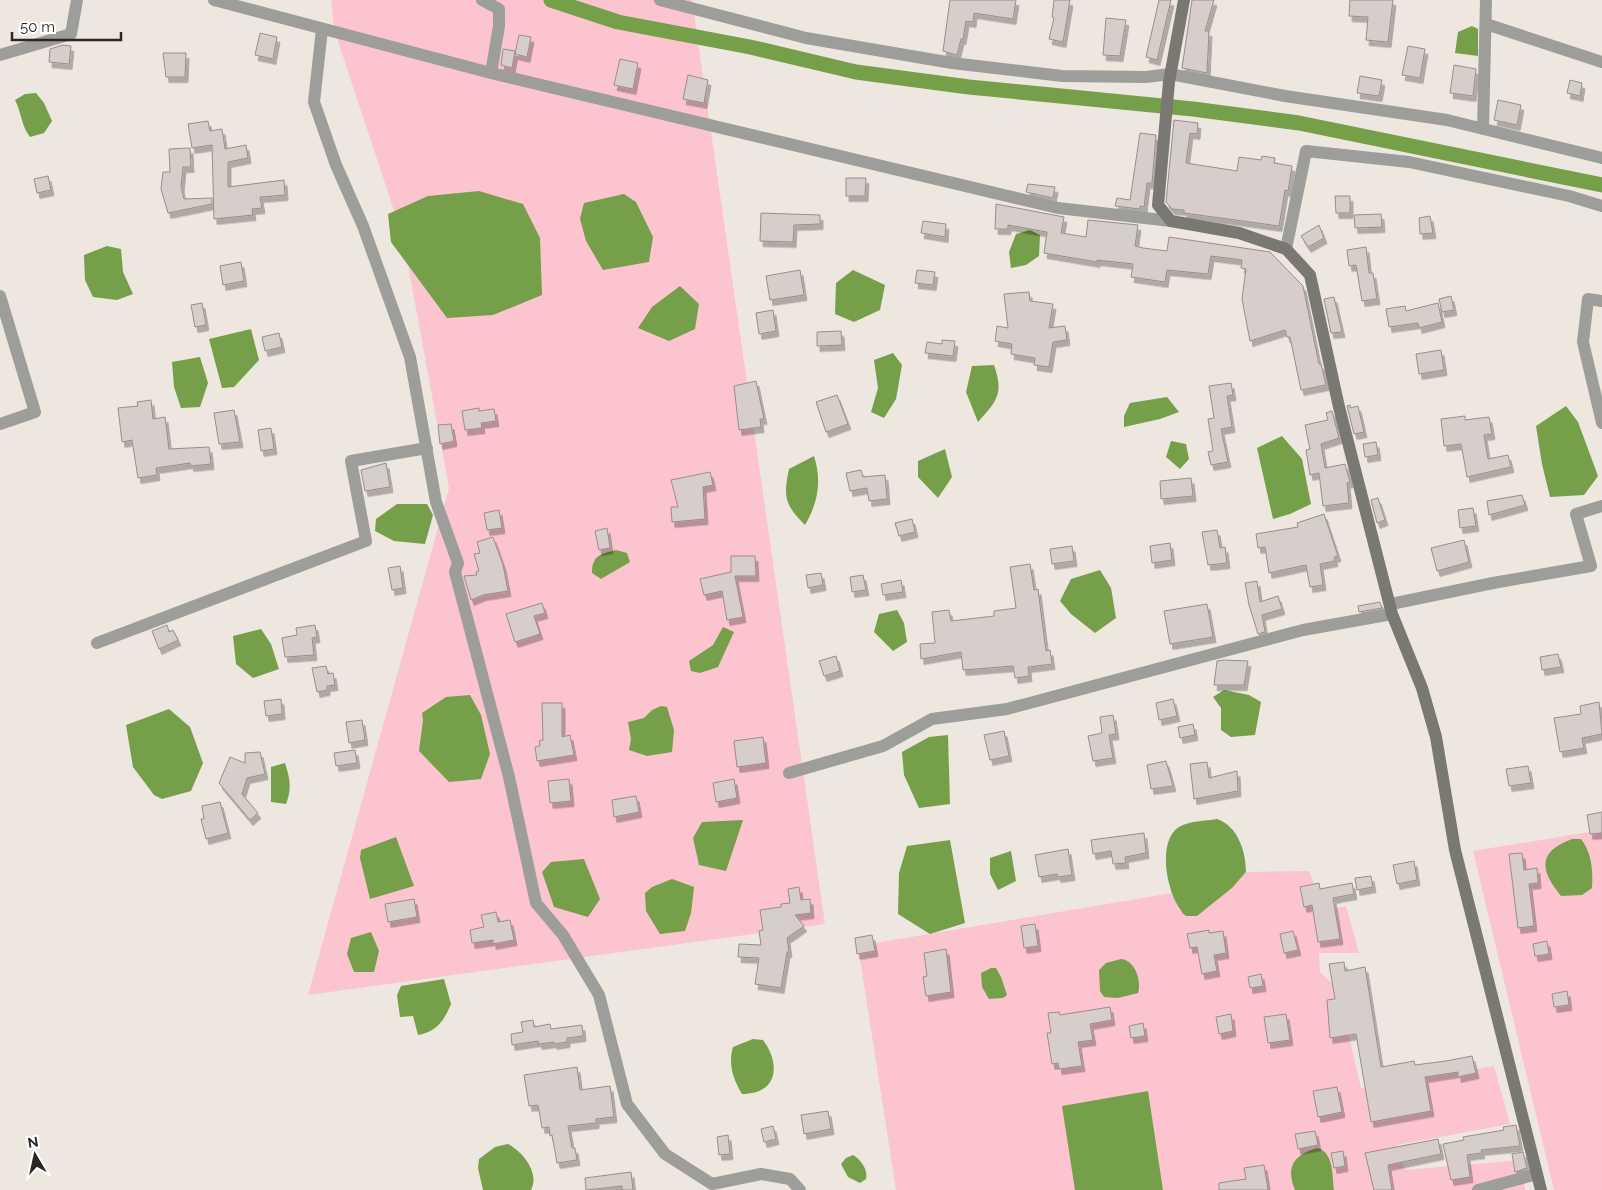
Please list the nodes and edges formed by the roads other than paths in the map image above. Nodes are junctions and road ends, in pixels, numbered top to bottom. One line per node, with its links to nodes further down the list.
1 (78, 0): 9 (street)
2 (214, 0): 8 (street)
3 (482, 0): 11 (street)
4 (660, 0): 12 (street)
5 (1184, 0): 12 (street)
6 (1486, 0): 7 (street)
7 (1486, 24): 10 (street); 13 (street)
8 (322, 29): 11 (street); 22 (street)
9 (0, 56)
10 (1602, 62)
11 (491, 73): 16 (street)
12 (1170, 78): 13 (street); 16 (street)
13 (1483, 129): 14 (street)
14 (1602, 158)
15 (1602, 206): 17 (street)
16 (1171, 221): 17 (street)
17 (1286, 249): 24 (street)
18 (0, 296): 21 (street)
19 (1602, 301): 20 (street)
20 (1602, 423)
21 (0, 424)
22 (427, 448): 25 (street); 28 (street)
23 (1602, 506): 24 (street)
24 (1392, 609): 26 (street); 27 (street)
25 (97, 643)
26 (789, 773)
27 (1537, 1174): 29 (street); 30 (street)
28 (800, 1190)
29 (1478, 1190)
30 (1541, 1190)

